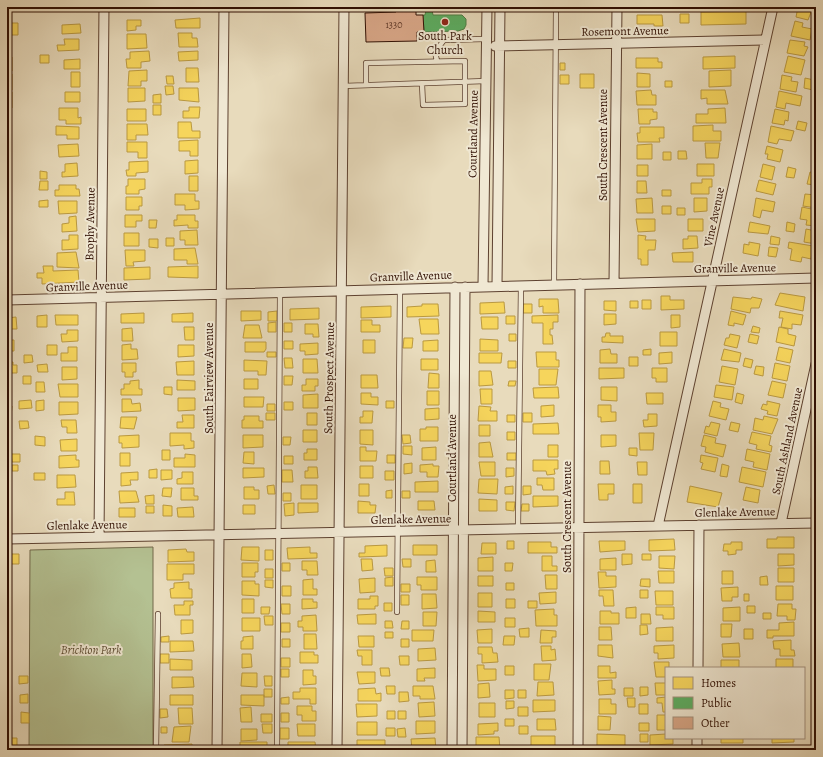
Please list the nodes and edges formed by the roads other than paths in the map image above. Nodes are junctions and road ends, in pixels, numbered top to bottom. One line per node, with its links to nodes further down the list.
1 (104, 7): 34 (street, Brophy Avenue)
2 (224, 7): 33 (street, South Fairview Avenue)
3 (344, 7): 19 (street, South Prospect Avenue)
4 (487, 7): 10 (street, Courtland Avenue)
5 (500, 7): 13 (street)
6 (556, 7): 12 (lane)
7 (617, 7): 11 (street, South Crescent Avenue)
8 (773, 7): 9 (street, Vine Avenue)
9 (765, 40): 11 (street, Rosemont Avenue); 21 (street, Vine Avenue)
10 (486, 43): 13 (street, Rosemont Avenue); 14 (lane); 16 (street, Courtland Avenue)
11 (616, 43): 12 (street, Rosemont Avenue); 22 (street, South Crescent Avenue)
12 (555, 45): 13 (street, Rosemont Avenue); 23 (lane)
13 (499, 46): 27 (street)
14 (437, 61): 15 (lane); 18 (lane)
15 (465, 82): 16 (lane); 17 (lane); 17 (lane)
16 (486, 82): 26 (street, Courtland Avenue)
17 (422, 84): 18 (lane)
18 (366, 85): 19 (lane)
19 (343, 86): 31 (street, South Prospect Avenue)
20 (816, 278): 21 (street, Granville Avenue)
21 (713, 280): 22 (street, Granville Avenue); 40 (street, Vine Avenue)
22 (614, 283): 24 (street, Granville Avenue)
23 (554, 284): 24 (street, Granville Avenue); 25 (street, Granville Avenue)
24 (580, 284): 41 (street, South Crescent Avenue)
25 (521, 285): 27 (street, Granville Avenue); 42 (lane)
26 (483, 286): 27 (street, Granville Avenue); 29 (street, Granville Avenue)
27 (497, 286)
28 (455, 287): 29 (street, Granville Avenue); 30 (street, Granville Avenue); 43 (street, Courtland Avenue)
29 (466, 287): 44 (street, Courtland Avenue)
30 (400, 289): 31 (street, Granville Avenue); 45 (lane)
31 (341, 290): 32 (street, Granville Avenue); 46 (street, South Prospect Avenue)
32 (280, 292): 33 (street, Granville Avenue); 47 (lane)
33 (221, 294): 34 (street, Granville Avenue); 48 (street, South Fairview Avenue)
34 (101, 298): 35 (street, Granville Avenue); 49 (street, Brophy Avenue)
35 (7, 300)
36 (816, 364): 38 (street, South Ashland Avenue)
37 (816, 523): 38 (street, Glenlake Avenue)
38 (781, 524): 39 (street, Glenlake Avenue)
39 (699, 525): 40 (street, Glenlake Avenue); 53 (street)
40 (658, 526): 41 (street, Glenlake Avenue)
41 (579, 528): 42 (street, Glenlake Avenue); 61 (street, South Crescent Avenue)
42 (518, 529): 44 (street, Glenlake Avenue)
43 (453, 530): 44 (street, Glenlake Avenue); 45 (street, Glenlake Avenue); 59 (street, Courtland Avenue)
44 (464, 530): 60 (street, Courtland Avenue)
45 (399, 531): 46 (street, Glenlake Avenue); 51 (lane)
46 (339, 532): 47 (street, Glenlake Avenue); 58 (street, South Prospect Avenue)
47 (278, 534): 48 (street, Glenlake Avenue); 57 (lane)
48 (219, 535): 49 (street, Glenlake Avenue); 56 (street, South Fairview Avenue)
49 (99, 537): 50 (street, Glenlake Avenue)
50 (7, 539)
51 (397, 612)
52 (158, 614): 55 (lane)
53 (698, 667)
54 (697, 739): 62 (street)
55 (156, 750)
56 (218, 750)
57 (276, 750)
58 (337, 750)
59 (452, 750)
60 (462, 750)
61 (578, 750)
62 (697, 750)

